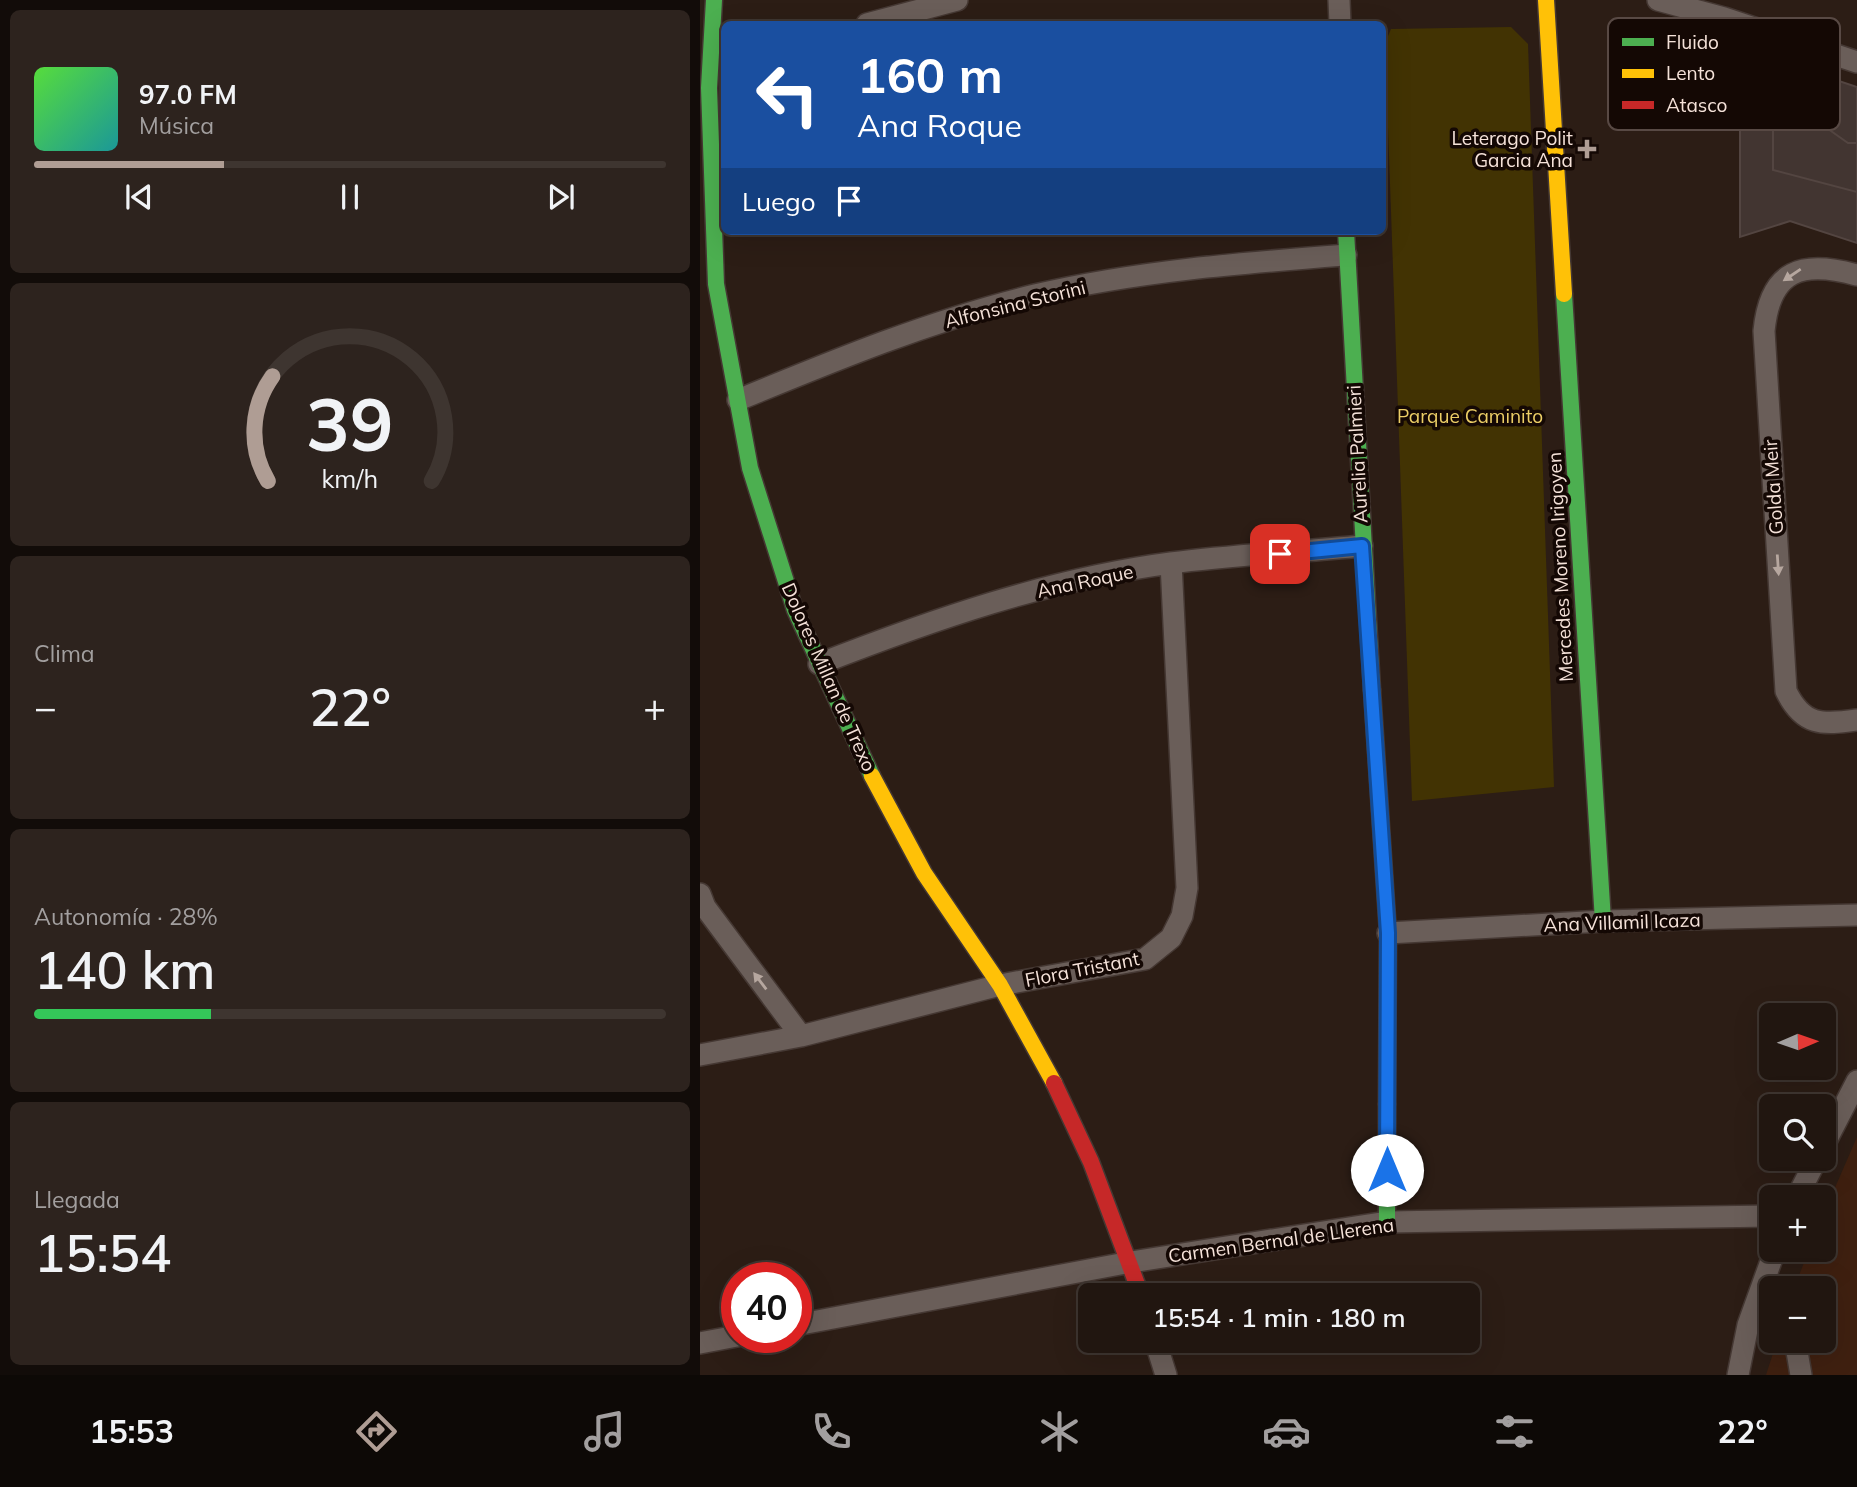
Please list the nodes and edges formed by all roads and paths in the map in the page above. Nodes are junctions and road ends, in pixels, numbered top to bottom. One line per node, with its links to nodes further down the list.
1 (714, 0): 11 (street, Dolores Millan de Trexo)
2 (957, 0): 7 (street)
3 (1339, 0): 8 (street)
4 (1546, 0): 22 (street, Mercedes Moreno Irigoyen)
5 (1658, 0): 6 (street)
6 (1724, 18)
7 (878, 21)
8 (1340, 21)
9 (1840, 56): 10 (street)
10 (1857, 62)
11 (711, 87): 15 (street, Dolores Millan de Trexo)
12 (1346, 235): 13 (street, Aurelia Palmieri)
13 (1346, 256): 15 (street, Alfonsina Storini); 16 (street, Aurelia Palmieri)
14 (1857, 275): 19 (street, Golda Meir, one-way to 19)
15 (738, 400): 18 (street, Dolores Millan de Trexo)
16 (1362, 546): 17 (street, Ana Roque); 23 (street, Aurelia Palmieri)
17 (1171, 563): 18 (street, Ana Roque); 24 (street, Flora Tristant)
18 (819, 664): 24 (street, Dolores Millan de Trexo)
19 (1857, 720)
20 (700, 894): 25 (street, one-way to 20)
21 (1857, 915): 22 (street, Ana Villamil Icaza)
22 (1602, 921): 23 (street, Ana Villamil Icaza)
23 (1388, 933): 30 (street, Aurelia Palmieri)
24 (1000, 985): 25 (street, Flora Tristant); 31 (street, Dolores Millan de Trexo)
25 (801, 1036): 26 (street, Flora Tristant)
26 (700, 1055)
27 (1857, 1081): 28 (street)
28 (1836, 1122)
29 (1759, 1216): 30 (street, Carmen Bernal de Llerena)
30 (1387, 1222): 31 (street, Carmen Bernal de Llerena)
31 (1131, 1262): 32 (street, Dolores Millan de Trexo); 34 (street, Carmen Bernal de Llerena)
32 (1137, 1283)
33 (1759, 1310): 40 (street)
34 (812, 1322)
35 (721, 1339): 36 (street)
36 (700, 1343)
37 (1159, 1353): 39 (street)
38 (1797, 1353): 41 (street)
39 (1166, 1375)
40 (1738, 1375)
41 (1801, 1375)

